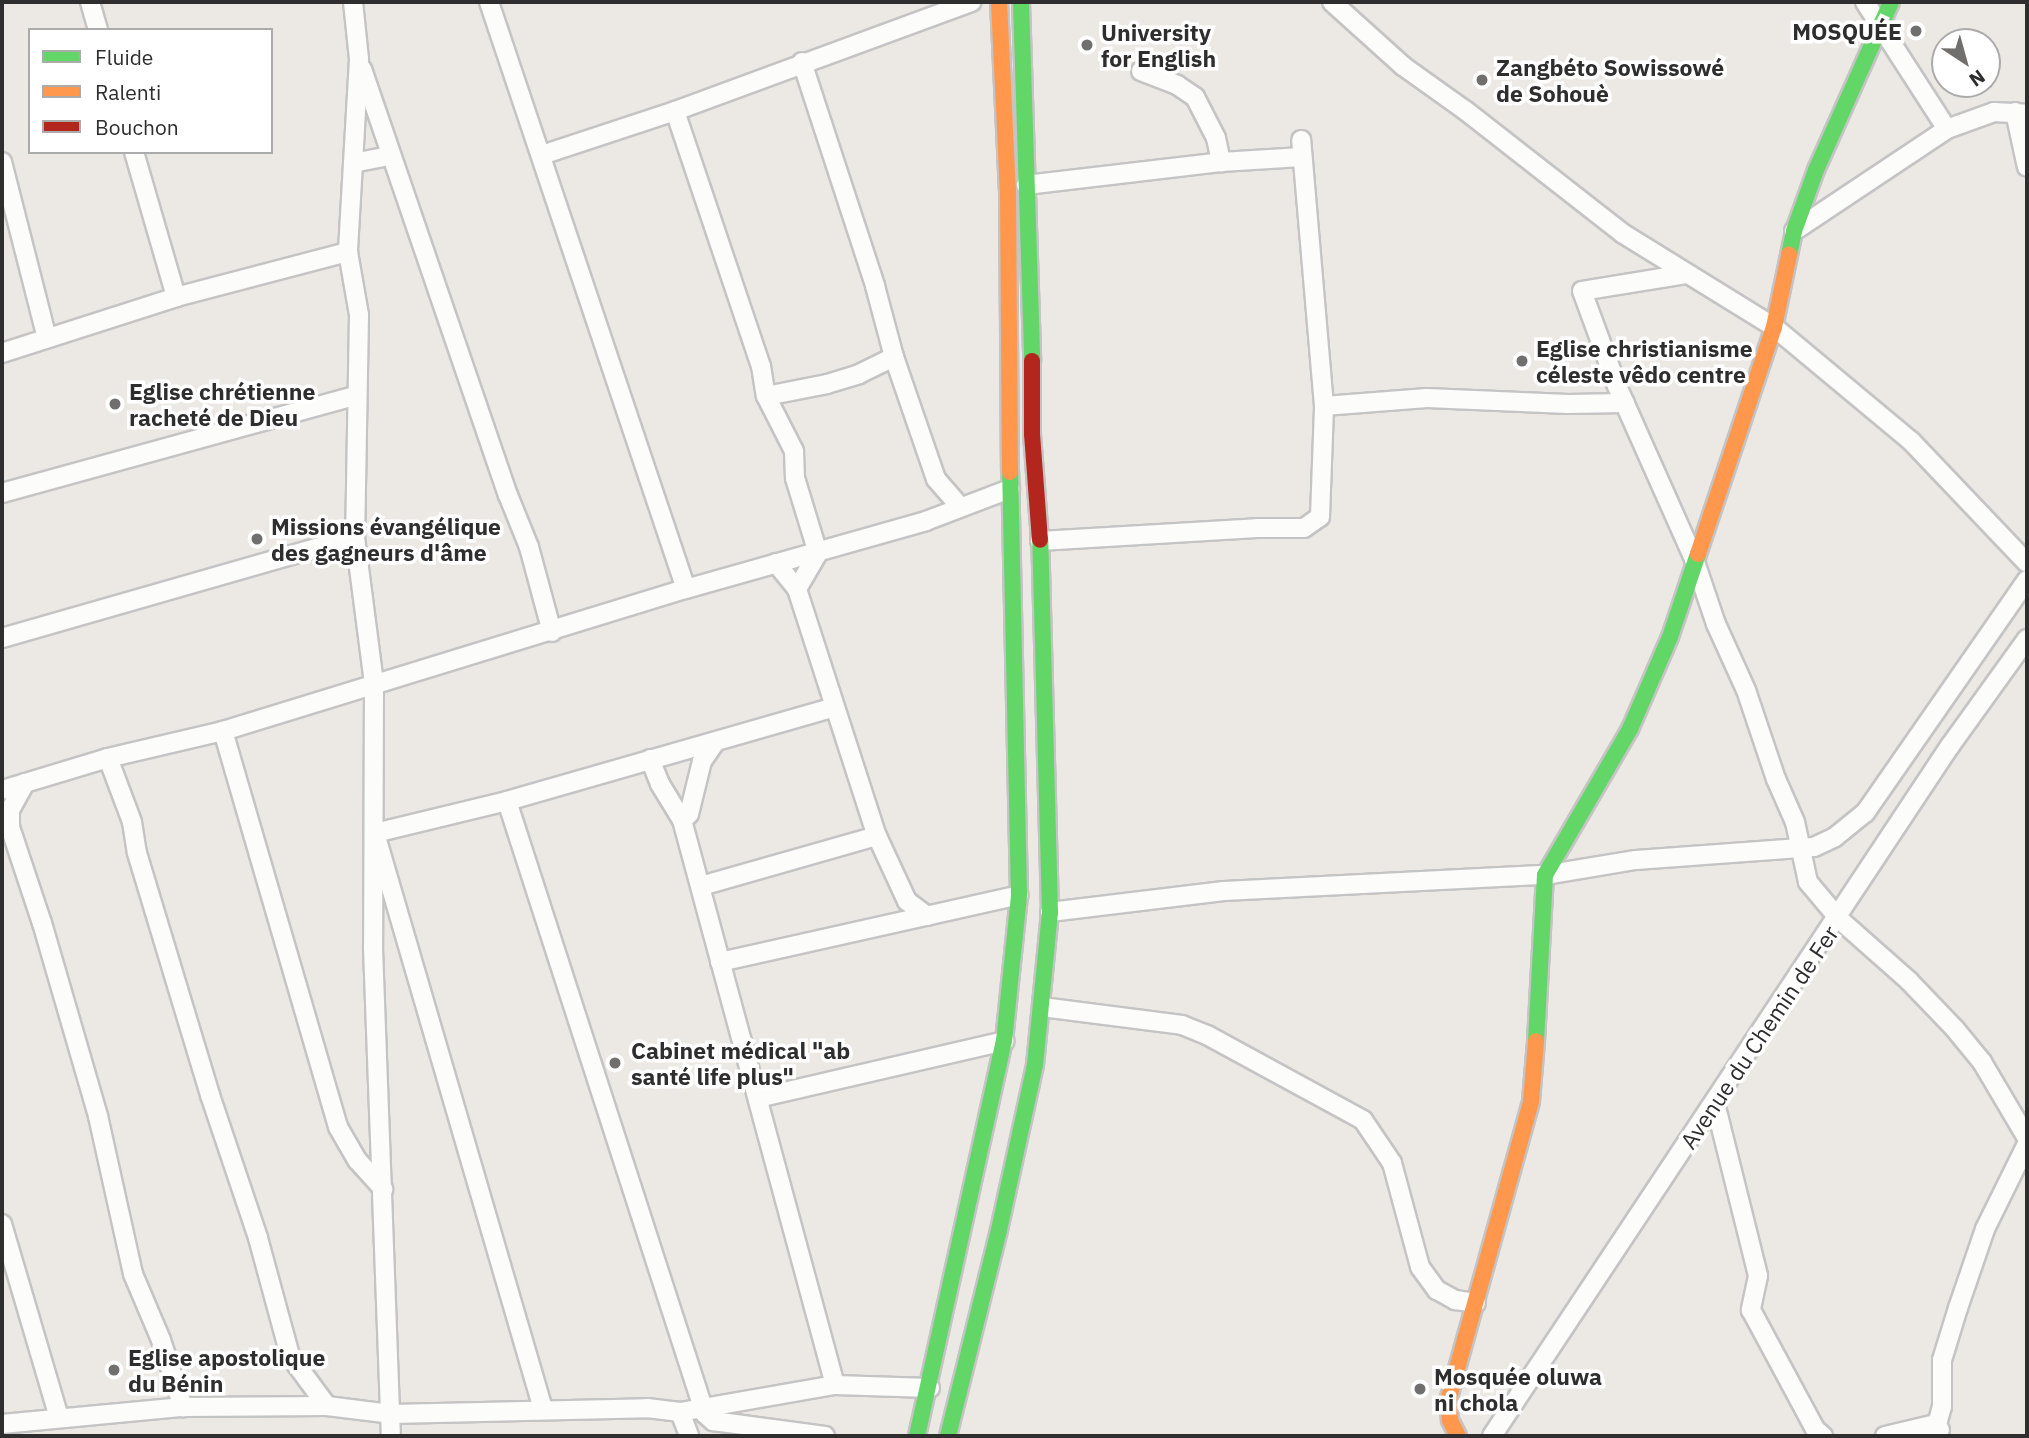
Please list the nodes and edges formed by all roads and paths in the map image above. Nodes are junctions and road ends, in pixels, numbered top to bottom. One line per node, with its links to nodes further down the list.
1 (90, 2): 11 (street)
2 (353, 2): 12 (street)
3 (489, 2): 19 (street)
4 (972, 2): 13 (street)
5 (999, 2): 39 (main road)
6 (1021, 2): 25 (main road)
7 (1332, 2): 28 (street)
8 (1865, 2): 10 (street)
9 (1891, 2): 10 (main road)
10 (1879, 23): 17 (street); 26 (main road)
11 (97, 28)
12 (359, 59): 20 (street); 23 (street)
13 (803, 62): 15 (street); 33 (street)
14 (1141, 71): 22 (street)
15 (675, 111): 19 (street); 35 (street)
16 (2021, 113): 17 (street); 24 (street)
17 (1947, 129): 26 (street)
18 (135, 154): 29 (street)
19 (542, 155): 50 (street)
20 (390, 156): 23 (street); 52 (street)
21 (2, 162): 31 (street)
22 (1221, 162): 25 (street); 37 (street)
23 (353, 163): 27 (street)
24 (2027, 167)
25 (1026, 185): 44 (main road)
26 (1794, 231): 30 (main road)
27 (348, 252): 29 (street); 34 (street)
28 (1686, 274): 30 (street); 36 (street)
29 (176, 297): 31 (street)
30 (1774, 327): 46 (main road); 48 (street)
31 (47, 338): 32 (street)
32 (2, 354)
33 (894, 357): 35 (street); 38 (street)
34 (355, 396): 40 (street); 43 (street)
35 (766, 396): 45 (street)
36 (1625, 403): 37 (street); 46 (street)
37 (1324, 406): 44 (street)
38 (941, 489): 41 (street); 42 (street)
39 (1010, 489): 41 (street); 72 (main road)
40 (2, 493)
41 (960, 507): 42 (street)
42 (926, 521): 45 (street)
43 (355, 537): 53 (street); 55 (street)
44 (1040, 541): 73 (main road)
45 (818, 553): 47 (street); 51 (street)
46 (1694, 559): 69 (street); 70 (main road)
47 (776, 562): 50 (street); 51 (street)
48 (2027, 563)
49 (2027, 580): 69 (street)
50 (686, 589): 52 (street)
51 (797, 589): 56 (street)
52 (552, 632): 55 (street)
53 (2, 638)
54 (2027, 639): 75 (street, Avenue du Chemin de Fer)
55 (374, 684): 57 (street); 67 (street)
56 (835, 707): 58 (street); 68 (street)
57 (223, 731): 60 (street); 83 (street)
58 (716, 741): 59 (street); 62 (street)
59 (682, 751): 61 (street); 62 (street)
60 (108, 758): 63 (street); 88 (street)
61 (650, 759): 65 (street); 66 (street)
62 (699, 772): 66 (street)
63 (25, 783): 64 (street); 89 (street)
64 (2, 790)
65 (507, 801): 67 (street); 91 (street)
66 (682, 820): 71 (street)
67 (375, 833): 83 (street); 90 (street)
68 (877, 836): 71 (street); 74 (street)
69 (1801, 848): 70 (street); 75 (street)
70 (1545, 875): 73 (street); 85 (main road)
71 (701, 886): 76 (street)
72 (1019, 895): 74 (street); 78 (main road)
73 (1050, 912): 77 (main road)
74 (927, 916): 76 (street)
75 (1839, 919): 80 (street, Avenue du Chemin de Fer); 81 (street)
76 (720, 962): 79 (street)
77 (1042, 1007): 85 (street); 101 (main road)
78 (1004, 1041): 79 (street); 87 (main road)
79 (758, 1098): 86 (street)
80 (1715, 1103): 103 (street, Avenue du Chemin de Fer); 104 (street)
81 (2027, 1138)
82 (2027, 1144): 96 (street)
83 (383, 1189): 93 (street)
84 (2, 1224): 94 (street)
85 (1476, 1303): 102 (main road)
86 (835, 1385): 87 (street); 91 (street)
87 (930, 1388): 100 (main road)
88 (327, 1406): 89 (street); 93 (street)
89 (183, 1407): 94 (street)
90 (543, 1409): 92 (street); 93 (street)
91 (703, 1409): 92 (street); 99 (street)
92 (680, 1412): 98 (street)
93 (391, 1414): 97 (street)
94 (59, 1418): 95 (street)
95 (2, 1424)
96 (1938, 1432): 105 (street)
97 (391, 1436)
98 (689, 1436)
99 (825, 1436)
100 (917, 1436)
101 (948, 1436)
102 (1458, 1436)
103 (1492, 1436)
104 (1823, 1436)
105 (1885, 1436)

